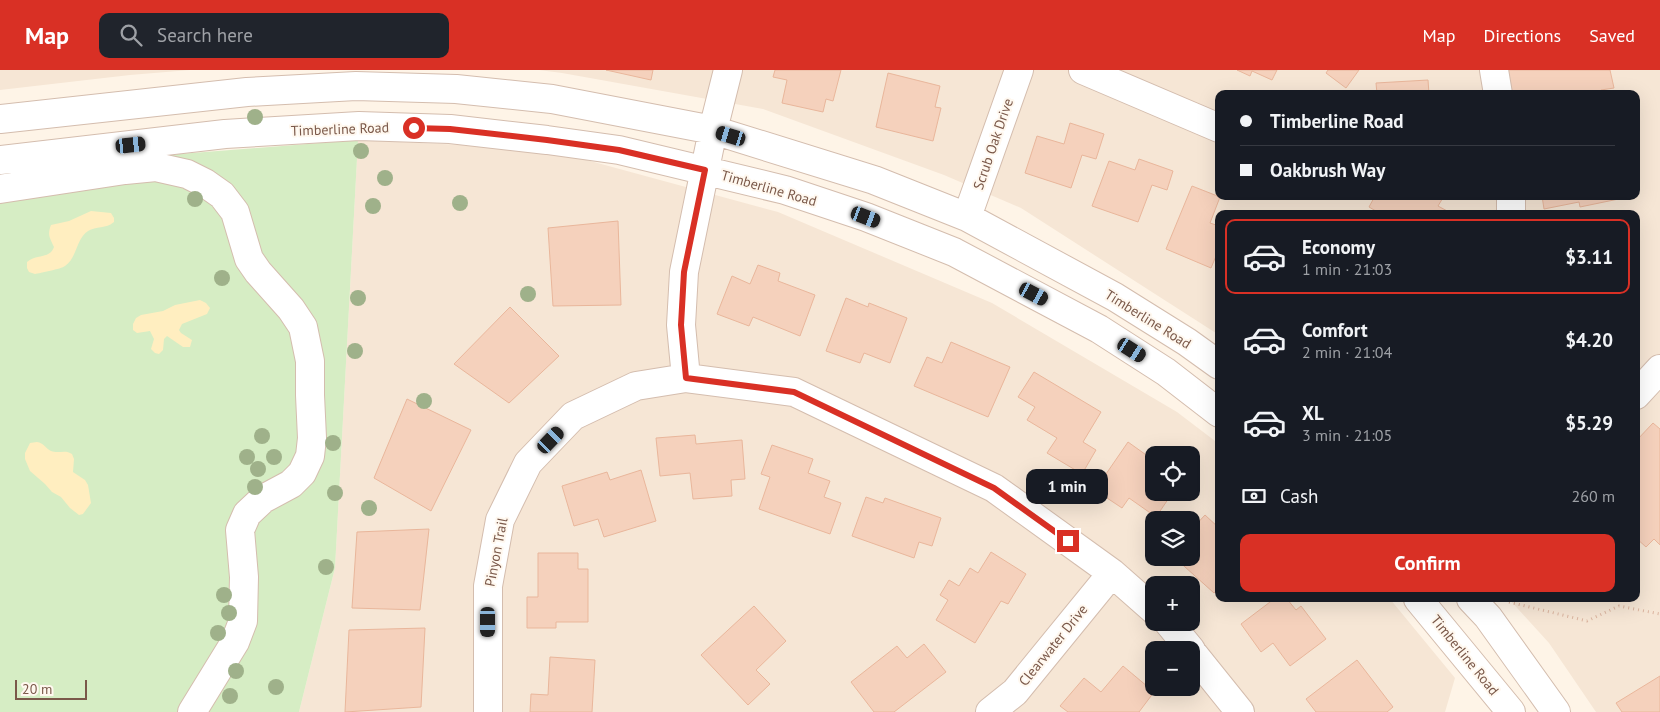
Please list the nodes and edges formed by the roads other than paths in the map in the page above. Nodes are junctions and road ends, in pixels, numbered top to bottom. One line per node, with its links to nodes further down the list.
1 (728, 70): 8 (street)
2 (1019, 70): 12 (street, Scrub Oak Drive)
3 (1083, 70): 7 (street)
4 (1494, 70): 5 (street)
5 (1497, 90)
6 (0, 119): 8 (street, Timberline Road)
7 (1215, 126)
8 (713, 130): 10 (street); 12 (street, Timberline Road)
9 (0, 160): 10 (street, Timberline Road)
10 (705, 170): 15 (street); 17 (street, Timberline Road)
11 (0, 189): 25 (street)
12 (967, 217): 13 (street, Timberline Road)
13 (1215, 362)
14 (1660, 369): 16 (street)
15 (686, 378): 18 (street, Pinyon Trail); 26 (street, Pinyon Trail)
16 (1640, 391)
17 (1215, 410)
18 (1112, 573): 19 (street, Pinyon Trail); 27 (street, Clearwater Drive)
19 (1145, 602)
20 (1420, 602): 29 (street, Timberline Road)
21 (1474, 602): 30 (street)
22 (1175, 631): 23 (street)
23 (1184, 641)
24 (1200, 661): 28 (street)
25 (192, 712)
26 (488, 712)
27 (990, 712)
28 (1240, 712)
29 (1511, 712)
30 (1556, 712)

